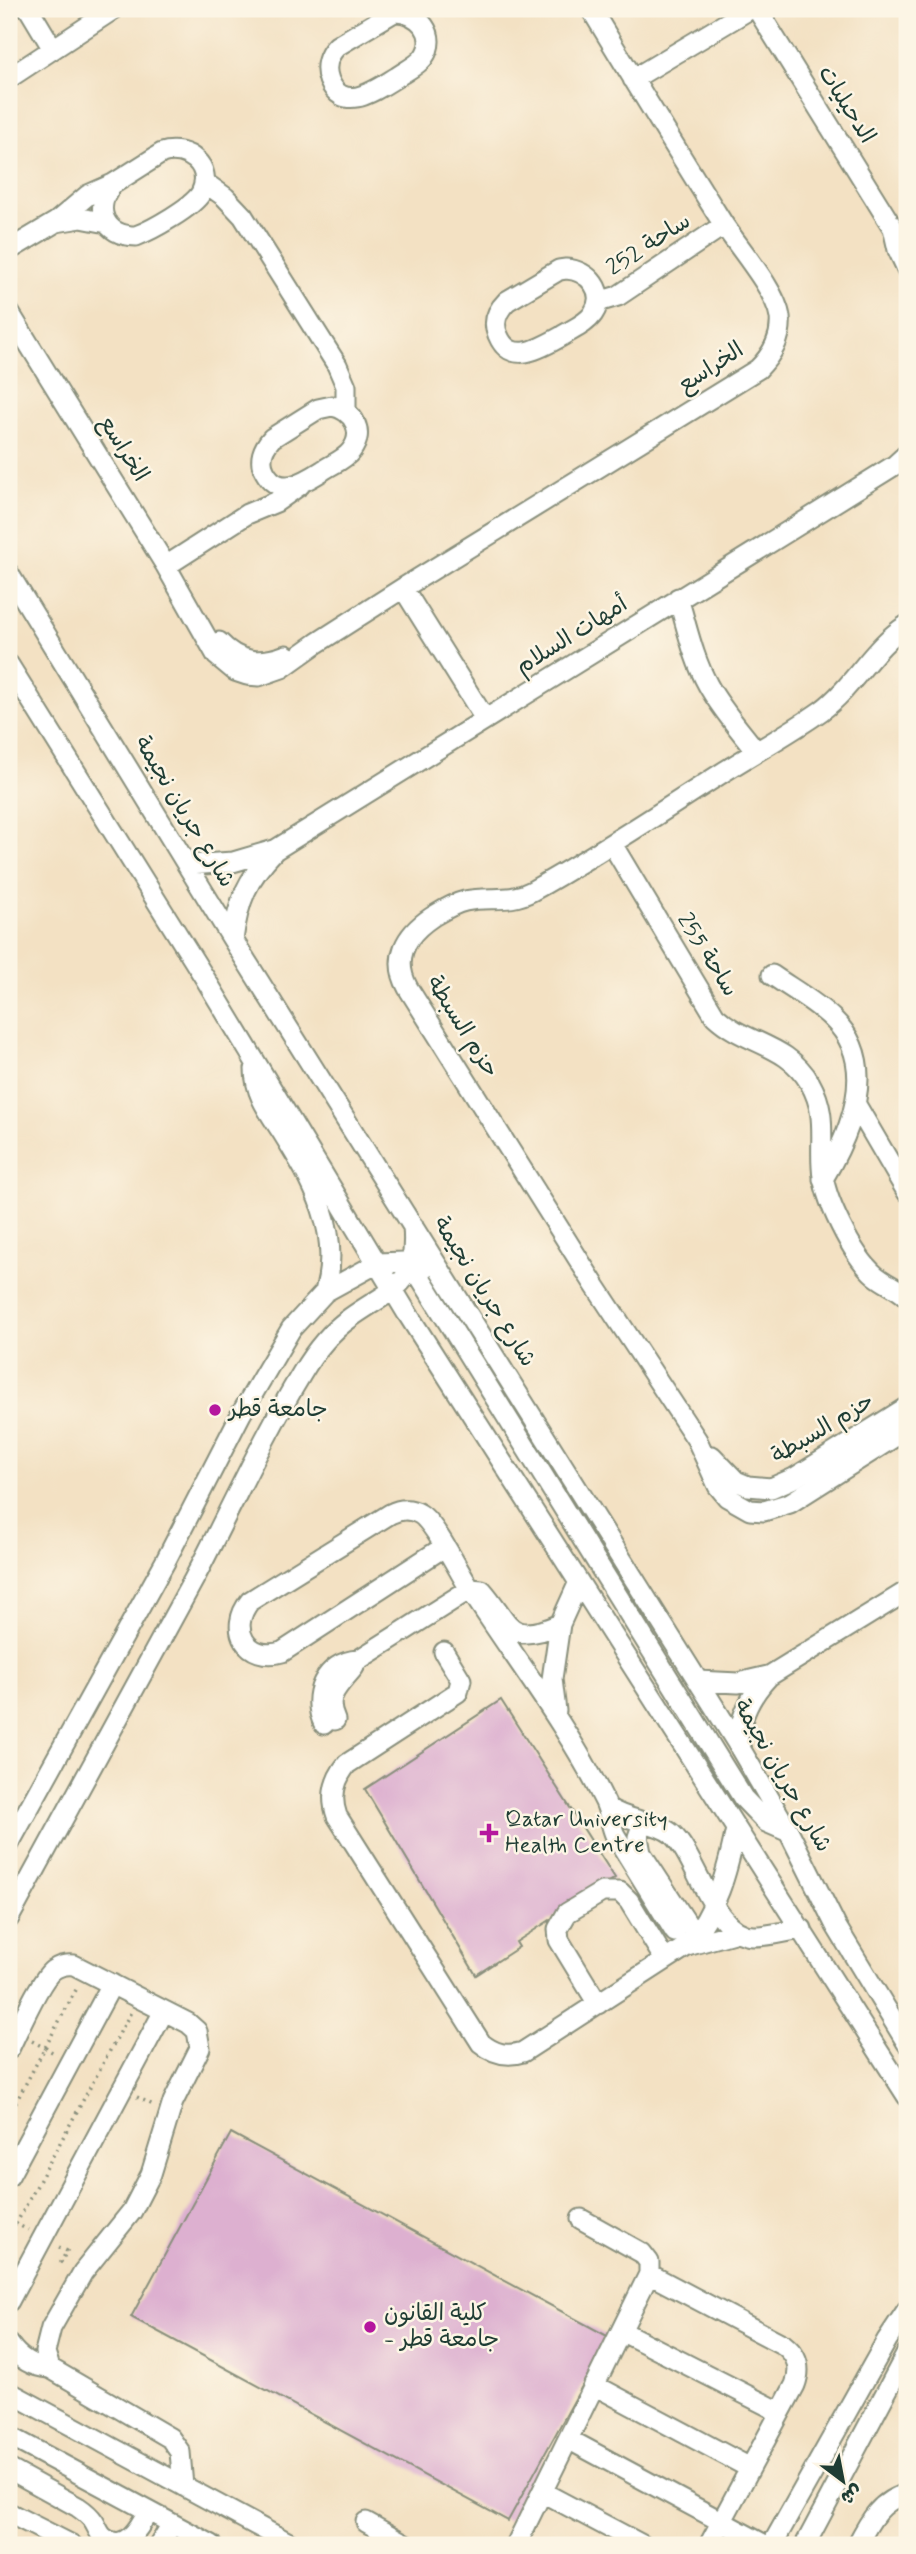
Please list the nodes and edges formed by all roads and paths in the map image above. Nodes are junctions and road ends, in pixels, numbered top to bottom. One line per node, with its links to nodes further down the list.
1 (29, 9): 8 (street)
2 (114, 9): 8 (street)
3 (591, 9): 10 (street, الخراسع)
4 (750, 9): 10 (street)
5 (757, 9): 16 (street, الدحيليات)
6 (391, 12): 7 (street); 7 (street)
7 (424, 15)
8 (53, 49): 9 (street)
9 (9, 78)
10 (633, 79): 15 (street, الخراسع)
11 (204, 182): 12 (street); 14 (street); 21 (street)
12 (113, 184): 13 (street); 14 (street)
13 (56, 222): 14 (street); 17 (street)
14 (107, 223)
15 (724, 225): 19 (street, ساحة 252); 28 (street, الخراسع)
16 (900, 234): 18 (street, الدحيليات)
17 (9, 250)
18 (907, 269)
19 (598, 302): 19 (street, ساحة 252)
20 (9, 312): 26 (street, الخراسع)
21 (346, 411): 23 (street); 24 (street)
22 (903, 460): 29 (street, أمهات السلام)
23 (266, 474): 24 (street); 25 (street)
24 (301, 484): 25 (street)
25 (247, 514): 26 (street)
26 (166, 566): 28 (street, الخراسع)
27 (9, 574): 36 (street, شارع جريان نجيمة)
28 (403, 588): 32 (street)
29 (678, 598): 32 (street, أمهات السلام); 33 (street)
30 (907, 625): 33 (street, حزم السبطة)
31 (9, 665): 39 (street)
32 (485, 719): 35 (street, أمهات السلام)
33 (756, 751): 34 (street, حزم السبطة)
34 (612, 844): 41 (street, ساحة 255); 52 (street, حزم السبطة)
35 (275, 850): 36 (street, أمهات السلام); 37 (street, أمهات السلام)
36 (188, 865): 37 (street, شارع جريان نجيمة)
37 (233, 940): 43 (street, شارع جريان نجيمة)
38 (772, 975): 40 (street)
39 (255, 1061): 44 (street); 48 (street)
40 (856, 1104): 41 (street); 42 (street)
41 (823, 1180): 49 (street)
42 (907, 1192)
43 (413, 1226): 45 (street); 46 (street, شارع جريان نجيمة)
44 (379, 1263): 45 (street); 47 (street); 48 (street)
45 (412, 1264): 46 (street); 47 (street); 72 (street)
46 (452, 1286): 65 (street, شارع جريان نجيمة)
47 (395, 1290): 58 (street); 59 (street)
48 (325, 1292): 57 (street)
49 (907, 1297)
50 (907, 1406): 53 (street, حزم السبطة)
51 (907, 1429): 53 (street, حزم السبطة)
52 (697, 1440): 54 (street, حزم السبطة); 55 (street, حزم السبطة)
53 (868, 1443): 54 (street, حزم السبطة); 55 (street, حزم السبطة)
54 (771, 1488): 55 (street)
55 (778, 1508)
56 (444, 1547): 56 (street); 60 (street)
57 (165, 1562): 58 (street); 73 (street)
58 (194, 1578): 76 (street)
59 (579, 1582): 62 (street); 71 (street)
60 (470, 1588): 62 (street); 66 (street); 67 (street)
61 (907, 1591): 64 (street)
62 (560, 1624): 66 (street)
63 (444, 1652): 84 (street)
64 (769, 1676): 65 (street); 68 (street)
65 (698, 1681): 68 (street, شارع جريان نجيمة)
66 (558, 1719): 69 (street)
67 (329, 1722)
68 (737, 1743): 72 (street, شارع جريان نجيمة)
69 (608, 1808): 70 (street); 74 (street)
70 (643, 1823): 74 (street); 75 (street)
71 (736, 1829): 75 (street); 77 (street)
72 (789, 1832): 87 (street, شارع جريان نجيمة)
73 (9, 1844)
74 (639, 1861): 79 (street)
75 (715, 1904): 78 (street); 79 (street)
76 (9, 1918)
77 (802, 1929): 78 (street); 92 (street)
78 (737, 1932): 79 (street)
79 (683, 1934): 80 (street)
80 (666, 1960): 84 (street); 84 (street)
81 (86, 1971): 82 (street); 86 (street); 88 (path)
82 (112, 1984): 83 (street); 89 (street)
83 (138, 1998): 85 (street); 90 (path)
84 (598, 2004)
85 (164, 2011): 91 (street); 94 (street)
86 (13, 2041): 88 (path)
87 (907, 2043)
88 (45, 2048): 89 (path); 93 (path)
89 (70, 2061): 90 (path); 95 (street)
90 (96, 2075): 91 (path); 97 (path)
91 (122, 2089): 94 (path); 99 (street)
92 (907, 2096)
93 (9, 2115)
94 (168, 2118): 104 (street)
95 (9, 2176)
96 (581, 2219): 98 (street)
97 (16, 2224)
98 (649, 2274): 101 (street); 107 (street)
99 (9, 2301)
100 (907, 2310): 114 (street)
101 (621, 2331): 105 (street); 107 (street)
102 (9, 2344): 104 (street)
103 (907, 2353): 116 (street)
104 (50, 2368): 112 (street)
105 (594, 2385): 109 (street); 110 (street)
106 (9, 2392): 112 (street)
107 (780, 2412): 110 (street)
108 (9, 2436): 117 (street)
109 (568, 2439): 113 (street); 120 (street)
110 (750, 2468): 120 (street)
111 (9, 2469): 117 (street)
112 (183, 2486): 126 (street)
113 (542, 2493): 122 (street); 128 (street)
114 (801, 2493): 116 (street); 131 (street)
115 (907, 2494): 133 (street)
116 (825, 2504): 132 (street)
117 (148, 2511): 121 (street)
118 (9, 2513): 123 (street)
119 (366, 2522): 127 (street)
120 (721, 2523): 129 (street); 130 (street)
121 (172, 2524): 124 (street); 125 (street)
122 (518, 2544)
123 (72, 2545)
124 (159, 2545)
125 (212, 2545)
126 (293, 2545)
127 (407, 2545)
128 (642, 2545)
129 (709, 2545)
130 (765, 2545)
131 (772, 2545)
132 (805, 2545)
133 (857, 2545)

